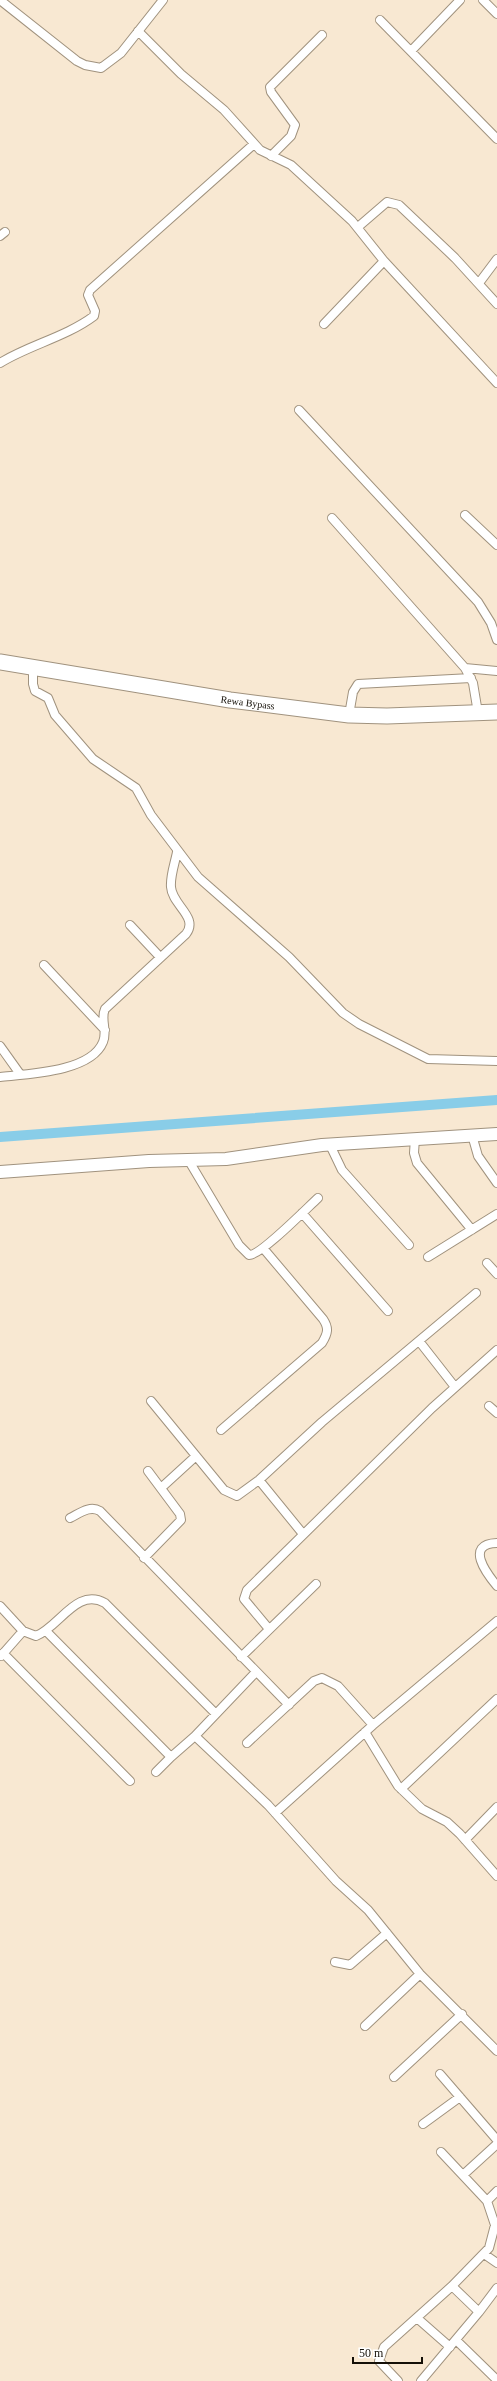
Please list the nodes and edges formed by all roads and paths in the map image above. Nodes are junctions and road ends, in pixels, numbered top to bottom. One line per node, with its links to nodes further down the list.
1 (0, 0): 7 (street)
2 (163, 0): 7 (street)
3 (460, 0): 9 (street)
4 (483, 0): 5 (street)
5 (497, 14)
6 (380, 20): 9 (street)
7 (138, 31): 11 (street)
8 (322, 35): 12 (street)
9 (411, 52): 10 (street)
10 (497, 139)
11 (254, 144): 12 (street); 19 (street)
12 (271, 156): 13 (street)
13 (358, 227): 15 (street); 16 (street)
14 (497, 259): 16 (street)
15 (384, 260): 18 (street); 20 (street)
16 (479, 283): 17 (street)
17 (497, 304)
18 (324, 324)
19 (0, 363)
20 (497, 383)
21 (299, 410): 25 (street)
22 (465, 515): 24 (street)
23 (332, 518): 28 (street)
24 (497, 545)
25 (497, 640)
26 (0, 662): 27 (highway, Rewa Bypass)
27 (33, 668): 33 (highway, Rewa Bypass); 34 (street)
28 (464, 668): 29 (street); 30 (street)
29 (497, 671)
30 (471, 678): 32 (street); 33 (street)
31 (497, 712): 32 (highway, Rewa Bypass)
32 (478, 713): 33 (highway, Rewa Bypass)
33 (350, 715)
34 (177, 852): 36 (street); 40 (street)
35 (130, 925): 36 (street)
36 (160, 957): 38 (street)
37 (44, 965): 38 (street)
38 (105, 1031): 41 (street)
39 (0, 1046): 41 (street)
40 (497, 1061)
41 (20, 1074): 42 (street)
42 (0, 1077)
43 (497, 1134): 44 (street)
44 (472, 1135): 45 (street); 49 (street)
45 (415, 1138): 46 (street); 53 (street)
46 (330, 1145): 47 (street); 54 (street)
47 (189, 1161): 48 (street); 55 (street)
48 (0, 1172)
49 (497, 1183)
50 (318, 1198): 51 (street)
51 (302, 1212): 55 (street); 60 (street)
52 (497, 1214): 53 (street)
53 (472, 1230): 56 (street)
54 (409, 1245)
55 (263, 1248): 67 (street)
56 (428, 1257)
57 (487, 1262): 58 (street)
58 (497, 1274)
59 (476, 1293): 61 (street)
60 (388, 1311)
61 (419, 1341): 63 (street); 70 (street)
62 (497, 1350): 63 (street)
63 (455, 1387): 73 (street)
64 (151, 1401): 68 (street)
65 (489, 1406): 66 (street)
66 (497, 1413)
67 (221, 1430)
68 (196, 1456): 70 (street); 71 (street)
69 (148, 1471): 71 (street)
70 (259, 1480): 73 (street)
71 (161, 1488): 75 (street)
72 (70, 1518): 75 (street)
73 (303, 1534): 80 (street)
74 (497, 1543): 77 (street)
75 (144, 1558): 84 (street)
76 (316, 1584): 80 (street)
77 (497, 1586)
78 (0, 1606): 81 (street)
79 (497, 1621): 89 (street)
80 (269, 1629): 84 (street)
81 (23, 1631): 82 (street); 83 (street)
82 (46, 1631): 88 (street); 93 (street)
83 (2, 1655): 95 (street)
84 (241, 1657): 85 (street)
85 (256, 1672): 87 (street); 88 (street)
86 (497, 1699): 96 (street)
87 (289, 1704): 89 (street); 92 (street)
88 (216, 1714): 91 (street)
89 (373, 1725): 90 (street)
90 (365, 1732): 96 (street); 98 (street)
91 (195, 1736): 93 (street); 98 (street)
92 (247, 1743)
93 (171, 1756): 94 (street)
94 (156, 1772)
95 (130, 1781)
96 (401, 1789): 99 (street)
97 (497, 1807): 99 (street)
98 (275, 1813): 101 (street)
99 (465, 1840): 100 (street)
100 (497, 1876)
101 (387, 1933): 102 (street); 103 (street)
102 (335, 1962)
103 (420, 1974): 104 (street); 105 (street)
104 (462, 2014): 106 (street); 108 (street)
105 (365, 2026)
106 (497, 2051)
107 (440, 2074): 109 (street)
108 (394, 2076)
109 (460, 2097): 110 (street); 111 (street)
110 (423, 2124)
111 (497, 2140)
112 (497, 2144): 114 (street)
113 (441, 2152): 114 (street)
114 (463, 2174): 116 (street)
115 (497, 2191): 116 (street)
116 (487, 2201): 117 (street)
117 (494, 2239): 118 (street)
118 (484, 2254): 119 (street); 120 (street)
119 (497, 2263)
120 (452, 2286): 122 (street); 123 (street)
121 (497, 2288): 122 (street)
122 (479, 2312): 124 (street)
123 (416, 2318): 124 (street); 126 (street)
124 (453, 2343): 125 (street); 127 (street)
125 (497, 2380)
126 (398, 2381)
127 (422, 2381)

